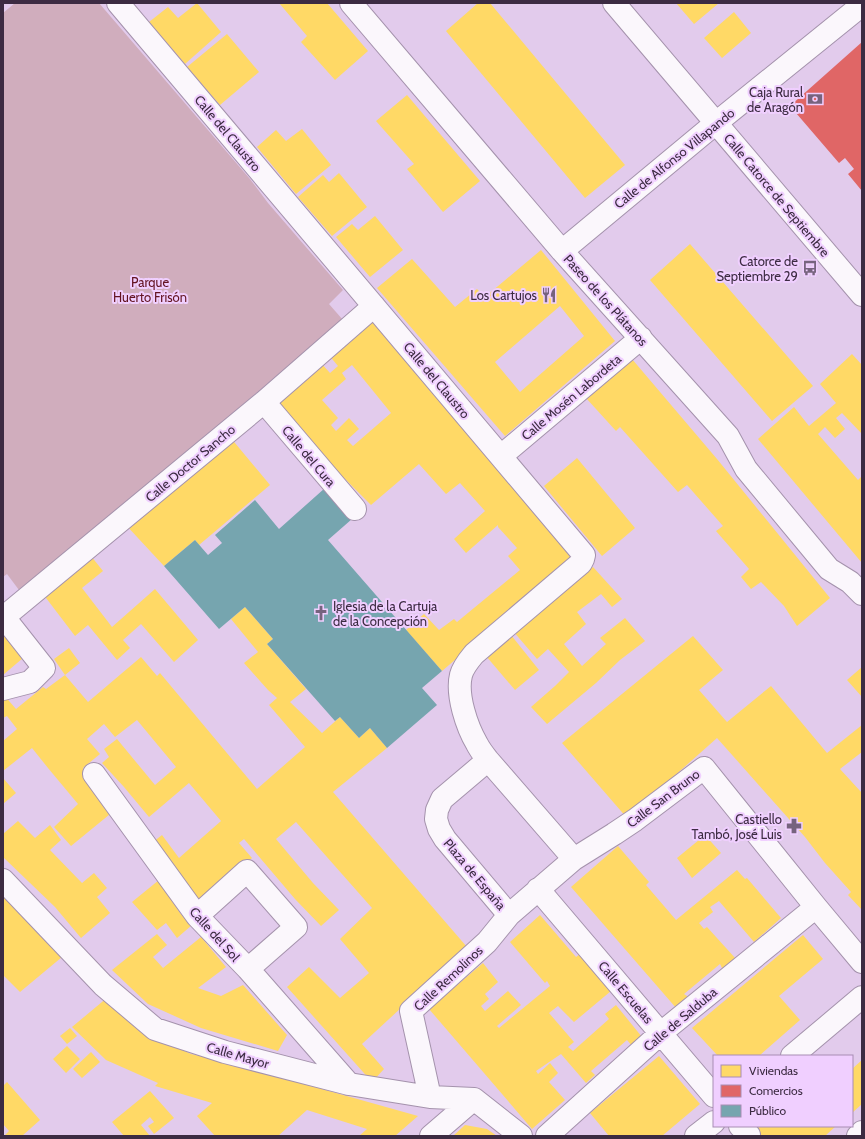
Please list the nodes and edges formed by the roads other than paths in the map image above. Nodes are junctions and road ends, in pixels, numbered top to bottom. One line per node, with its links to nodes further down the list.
1 (118, 3): 8 (street, Calle del Claustro)
2 (351, 3): 6 (street, Paseo de los Plátanos)
3 (614, 3): 5 (street, Calle Catorce de Septiembre)
4 (862, 5): 5 (street, Calle de Alfonso Villapando)
5 (716, 123): 6 (street, Calle de Alfonso Villapando); 7 (street, Calle Catorce de Septiembre)
6 (562, 251): 9 (street, Paseo de los Plátanos)
7 (862, 295)
8 (374, 306): 10 (street, Calle Doctor Sancho); 11 (street, Calle del Claustro)
9 (641, 338): 11 (street, Calle Mosén Labordeta); 13 (street, Paseo de los Plátanos)
10 (264, 402): 12 (street, Calle del Cura); 14 (street, Calle Doctor Sancho)
11 (501, 456): 16 (street, Calle del Claustro)
12 (355, 509)
13 (862, 594)
14 (3, 617): 15 (street)
15 (3, 689)
16 (488, 760): 18 (street); 22 (street, Plaza de España)
17 (94, 774): 23 (street, Calle del Sol)
18 (574, 859): 20 (street, Plaza de España); 21 (street, Calle San Bruno)
19 (3, 880): 29 (street, Calle Mayor)
20 (538, 889): 22 (street, Plaza de España); 27 (street, Calle Escuelas)
21 (816, 907): 24 (street, Calle San Bruno); 27 (street, Calle de Salduba)
22 (509, 914): 31 (street, Calle Remolinos)
23 (197, 916): 25 (street, Calle del Sol); 25 (street)
24 (862, 962)
25 (248, 970): 29 (street, Calle del Sol)
26 (862, 997): 28 (street)
27 (662, 1033): 30 (street, Calle Escuelas); 38 (street, Calle de Salduba)
28 (793, 1055)
29 (348, 1084): 31 (street, Calle Mayor)
30 (713, 1095)
31 (430, 1097): 32 (street, Calle Mayor)
32 (474, 1099): 36 (street); 37 (street)
33 (713, 1123): 39 (street)
34 (741, 1127): 40 (street)
35 (862, 1132): 41 (street)
36 (432, 1136)
37 (521, 1136)
38 (547, 1136)
39 (696, 1136)
40 (749, 1136)
41 (858, 1136)

